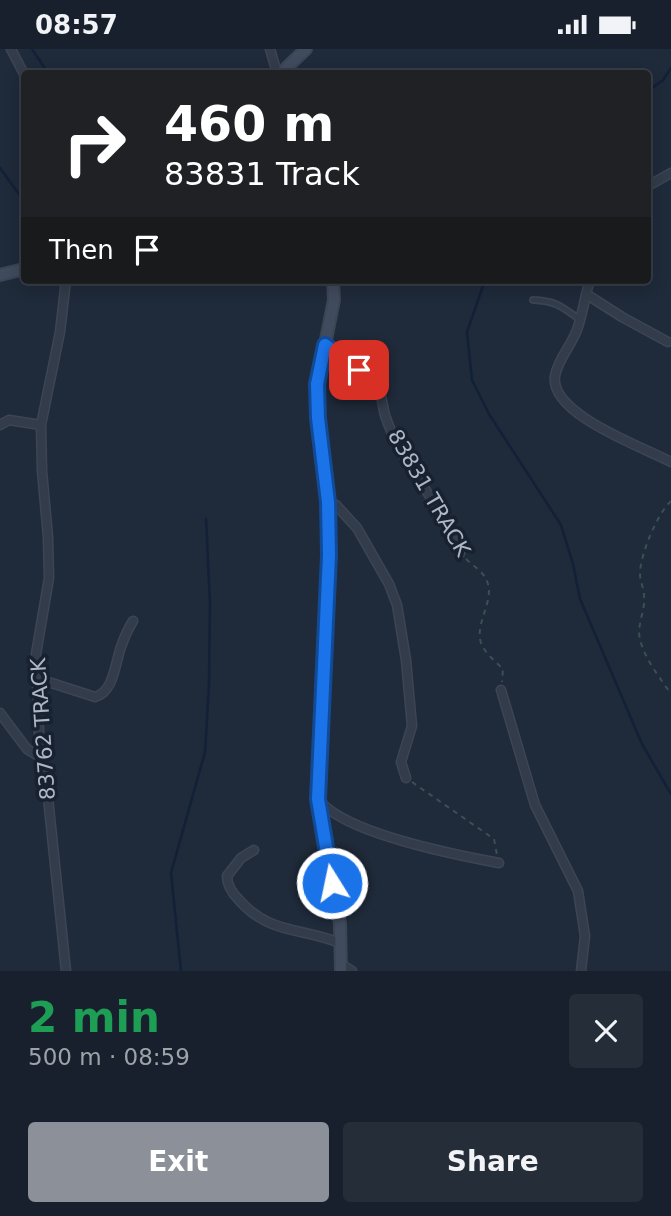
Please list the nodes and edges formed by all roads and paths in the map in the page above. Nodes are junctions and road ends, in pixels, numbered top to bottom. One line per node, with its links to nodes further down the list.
1 (11, 49): 4 (street)
2 (270, 49): 5 (street)
3 (306, 49): 6 (street)
4 (22, 70)
5 (278, 70)
6 (282, 70)
7 (671, 173): 8 (street)
8 (651, 184)
9 (21, 270): 10 (street)
10 (1, 277)
11 (66, 284): 20 (street, 83762 TRACK)
12 (333, 284): 18 (street)
13 (589, 284): 14 (street)
14 (586, 294): 16 (street); 17 (street)
15 (533, 300): 16 (lane)
16 (580, 320): 21 (street)
17 (668, 342)
18 (325, 345): 23 (street); 24 (street, 83831 TRACK)
19 (0, 425): 20 (street)
20 (41, 425): 26 (street, 83762 TRACK)
21 (671, 462)
22 (671, 501): 28 (path)
23 (328, 502): 31 (street); 32 (street)
24 (460, 553): 27 (path, 83831 TRACK)
25 (133, 621): 26 (street)
26 (36, 678): 30 (street, 83762 TRACK)
27 (502, 690): 38 (street)
28 (671, 694)
29 (0, 713): 30 (street)
30 (40, 757): 37 (street, 83762 TRACK)
31 (406, 778): 34 (path)
32 (318, 799): 34 (street); 35 (street)
33 (254, 851): 35 (street)
34 (499, 863)
35 (340, 943): 36 (street)
36 (345, 969)
37 (66, 971)
38 (581, 971)

